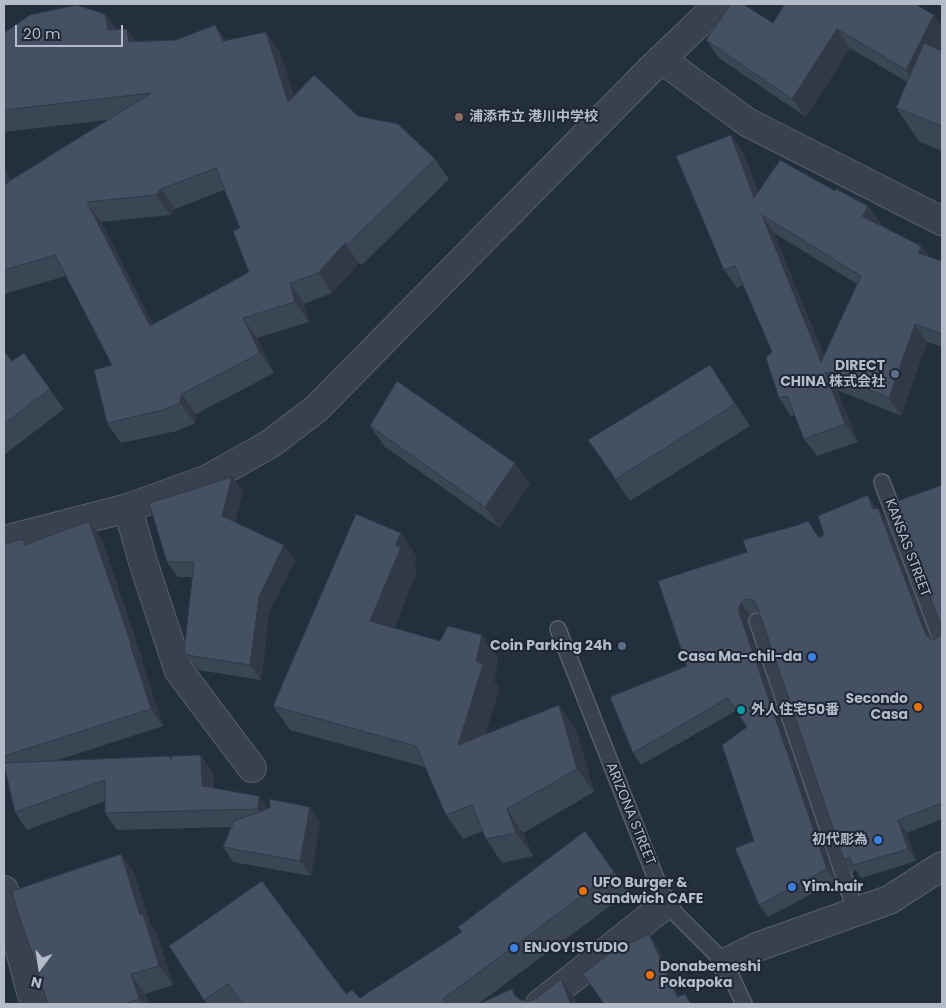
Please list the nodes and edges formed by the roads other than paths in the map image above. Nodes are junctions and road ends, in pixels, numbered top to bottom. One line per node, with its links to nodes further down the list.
1 (719, 4): 2 (street)
2 (661, 59): 3 (street); 5 (street)
3 (942, 221)
4 (882, 482): 9 (lane, KANSAS STREET)
5 (128, 508): 6 (street); 10 (street)
6 (4, 540)
7 (758, 621): 14 (lane)
8 (558, 629): 13 (lane, ARIZONA STREET)
9 (942, 642)
10 (252, 768)
11 (942, 866): 14 (street)
12 (4, 890): 16 (street)
13 (666, 904): 15 (lane); 18 (street)
14 (856, 912): 15 (street)
15 (725, 963): 19 (lane)
16 (14, 975): 17 (street)
17 (37, 1004)
18 (540, 1004)
19 (744, 1004)

